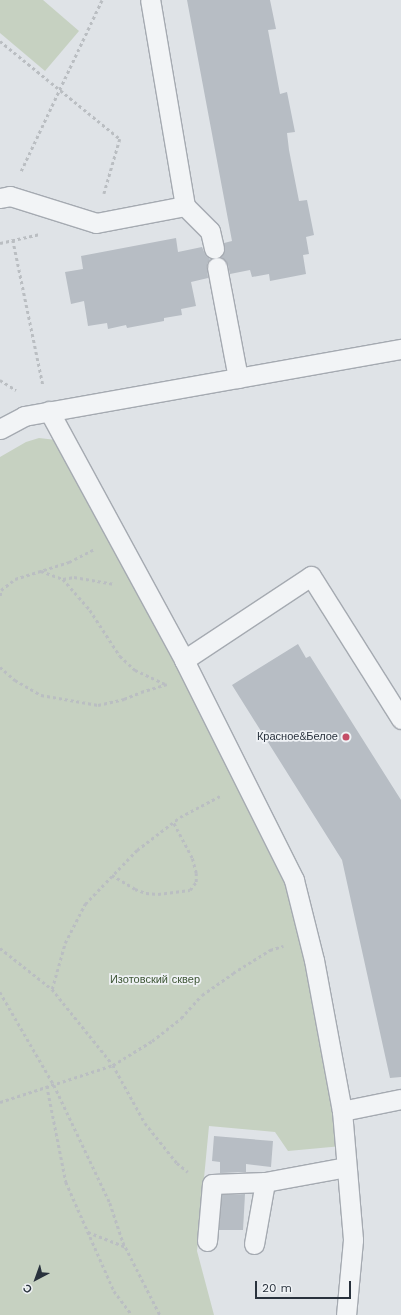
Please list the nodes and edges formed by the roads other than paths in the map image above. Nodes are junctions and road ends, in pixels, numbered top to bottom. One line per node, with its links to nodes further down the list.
1 (150, 0): 3 (lane)
2 (5, 197): 3 (lane)
3 (184, 206): 4 (lane)
4 (214, 249)
5 (217, 267): 7 (lane)
6 (401, 349): 7 (lane)
7 (238, 378): 8 (lane)
8 (49, 411): 9 (lane); 10 (lane)
9 (0, 429)
10 (188, 667): 11 (lane); 13 (lane)
11 (401, 720)
12 (401, 1100): 13 (lane)
13 (342, 1111): 14 (lane)
14 (346, 1168): 15 (lane); 18 (lane)
15 (265, 1182): 16 (lane); 17 (lane)
16 (207, 1241)
17 (254, 1244)
18 (346, 1315)

